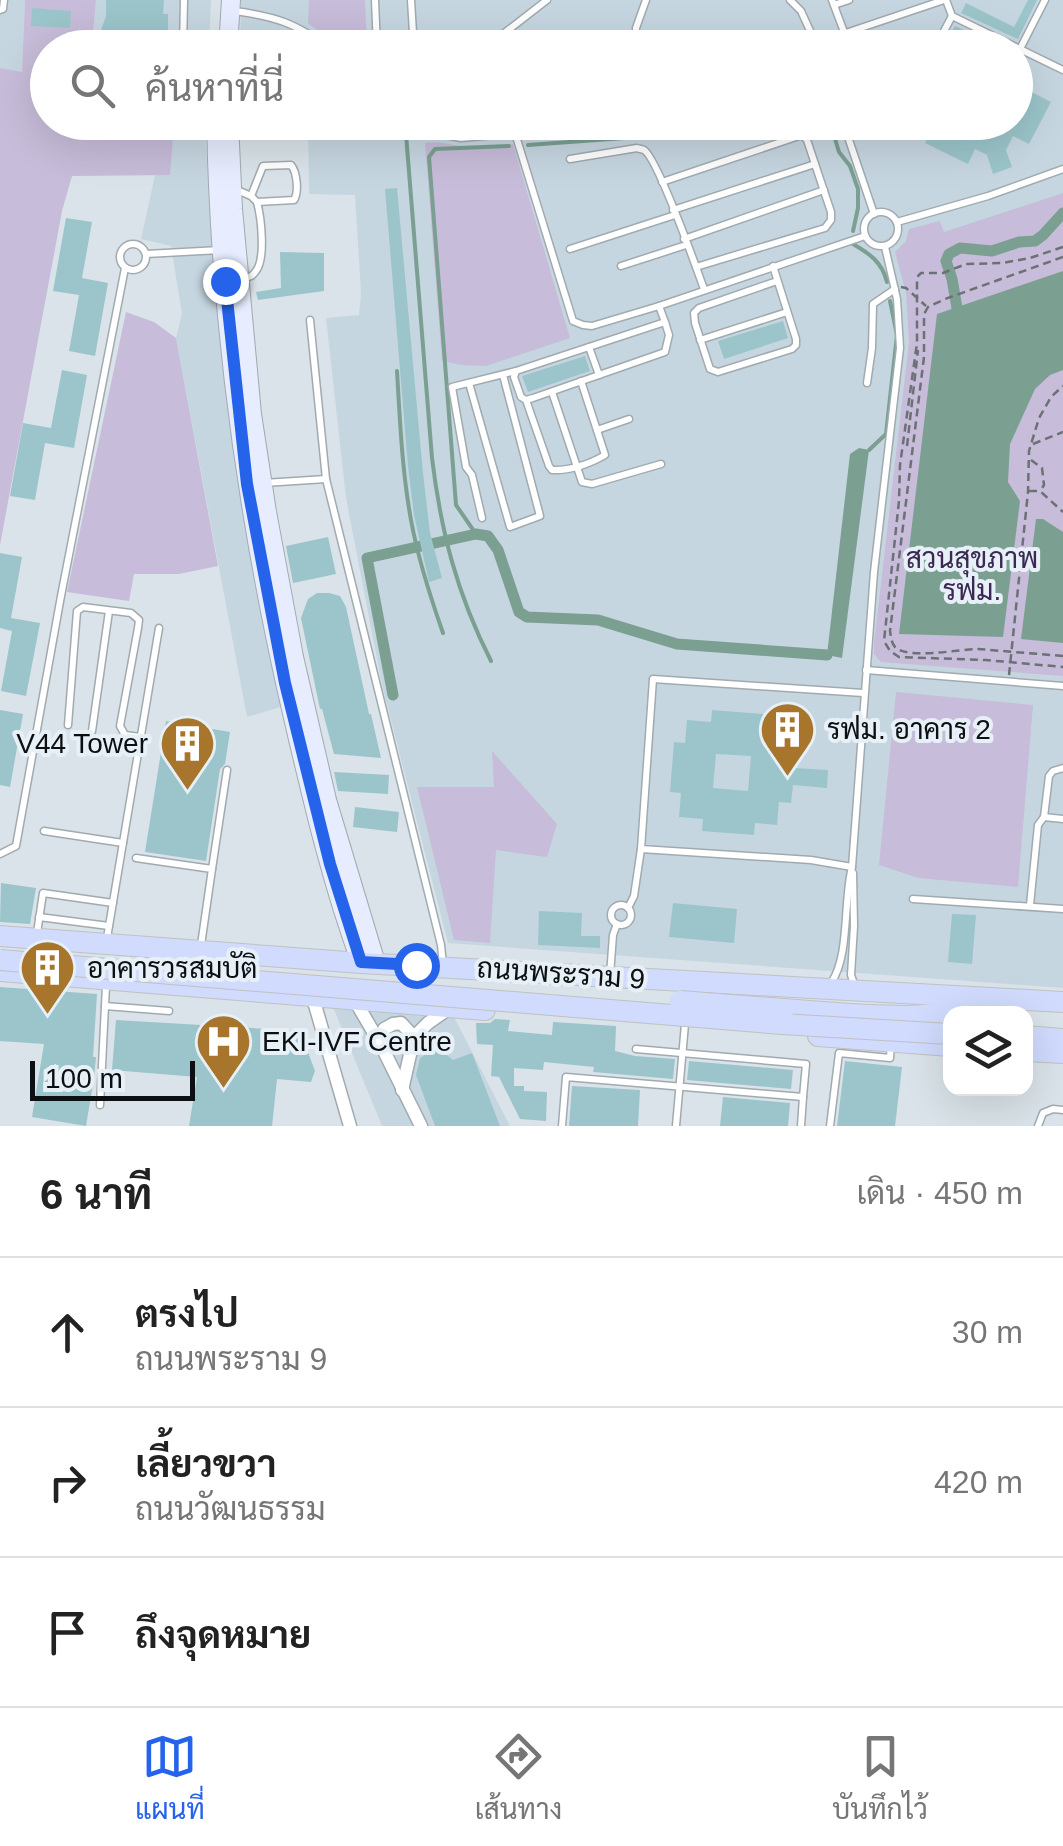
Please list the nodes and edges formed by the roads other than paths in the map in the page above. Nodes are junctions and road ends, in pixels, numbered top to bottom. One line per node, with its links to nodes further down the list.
1 (4, 0): 13 (lane)
2 (184, 0): 15 (lane)
3 (375, 0): 19 (lane)
4 (547, 0): 21 (lane)
5 (646, 0): 22 (lane)
6 (790, 0): 23 (lane)
7 (849, 0): 10 (lane)
8 (946, 0): 14 (lane); 25 (lane)
9 (1045, 0): 28 (lane)
10 (833, 2): 24 (lane)
11 (411, 3): 20 (lane)
12 (225, 5): 16 (street); 17 (street); 18 (lane)
13 (0, 10)
14 (952, 16): 26 (lane); 27 (lane)
15 (183, 30)
16 (221, 30)
17 (227, 30)
18 (303, 30)
19 (376, 30)
20 (413, 30)
21 (508, 30)
22 (636, 30)
23 (810, 30)
24 (843, 30)
25 (856, 30)
26 (945, 30)
27 (981, 30)
28 (1030, 30)
29 (1033, 55): 30 (lane)
30 (1063, 70)
31 (218, 140): 41 (street)
32 (227, 140): 41 (street)
33 (517, 140): 61 (lane)
34 (787, 140): 40 (lane)
35 (807, 140): 38 (lane)
36 (849, 140): 45 (lane)
37 (570, 159): 40 (lane)
38 (816, 164): 42 (lane); 44 (lane)
39 (1063, 170): 46 (lane)
40 (662, 182): 44 (lane)
41 (225, 188): 43 (lane); 51 (street); 57 (street)
42 (824, 190): 48 (lane); 55 (lane)
43 (254, 199): 43 (lane); 57 (lane)
44 (674, 213): 48 (lane); 50 (lane)
45 (874, 214): 46 (lane); 47 (lane)
46 (897, 222): 49 (lane)
47 (865, 236): 49 (lane); 54 (lane)
48 (685, 242): 53 (lane); 55 (lane)
49 (885, 247): 60 (lane)
50 (570, 249)
51 (222, 250): 52 (lane); 57 (street)
52 (146, 254): 56 (lane); 56 (lane)
53 (621, 266)
54 (773, 266): 58 (lane); 59 (lane)
55 (696, 267): 59 (lane)
56 (126, 268): 97 (lane)
57 (232, 280): 80 (street)
58 (777, 282): 62 (lane); 65 (lane)
59 (704, 289): 61 (lane)
60 (895, 289): 72 (lane); 84 (lane)
61 (659, 306): 64 (lane)
62 (787, 312): 65 (lane); 65 (lane)
63 (310, 320): 79 (lane)
64 (665, 322): 66 (lane); 69 (lane)
65 (700, 340)
66 (589, 347): 67 (lane); 69 (lane)
67 (516, 371): 68 (lane); 74 (lane)
68 (503, 375): 71 (lane); 71 (lane)
69 (599, 375): 70 (lane)
70 (581, 382): 73 (lane); 76 (lane)
71 (468, 383): 81 (lane)
72 (867, 383)
73 (552, 392): 74 (lane); 78 (lane)
74 (526, 400): 78 (lane)
75 (628, 419): 76 (lane)
76 (597, 430): 78 (lane)
77 (661, 464): 78 (lane)
78 (576, 466)
79 (326, 479): 80 (lane); 115 (lane)
80 (255, 483): 114 (street)
81 (482, 518)
82 (109, 611): 87 (lane); 88 (lane); 89 (lane)
83 (158, 628): 89 (lane)
84 (866, 670): 85 (lane); 86 (lane)
85 (1063, 686)
86 (863, 693): 96 (lane); 99 (lane)
87 (68, 724)
88 (92, 731)
89 (140, 736): 95 (lane)
90 (1063, 768): 92 (lane)
91 (227, 770): 100 (lane)
92 (1044, 817): 93 (lane); 103 (lane)
93 (1063, 818)
94 (44, 831): 95 (lane)
95 (123, 843): 102 (lane)
96 (641, 848): 99 (lane); 104 (lane)
97 (0, 854)
98 (136, 858): 100 (lane)
99 (852, 867): 120 (lane); 121 (lane)
100 (212, 869): 112 (lane)
101 (913, 899): 103 (lane)
102 (113, 902): 106 (lane); 108 (lane)
103 (1030, 905): 105 (lane)
104 (628, 908): 107 (lane); 107 (lane)
105 (1063, 908)
106 (40, 917): 108 (lane); 110 (lane)
107 (617, 924): 117 (lane)
108 (108, 935): 110 (main road, ถนนพระราม 9); 112 (main road, ถนนพระราม 9)
109 (0, 936): 110 (main road, ถนนพระราม 9)
110 (36, 939)
111 (0, 948): 130 (main road, ถนนพระราม 9, bridge)
112 (200, 951): 114 (main road, ถนนพระราม 9)
113 (0, 960): 134 (main road, ถนนพระราม 9, bridge)
114 (368, 963): 115 (main road, ถนนพระราม 9); 124 (main road)
115 (444, 966): 117 (main road, ถนนพระราม 9)
116 (0, 971): 118 (main road, ถนนพระราม 9)
117 (610, 976): 119 (main road, ถนนพระราม 9)
118 (106, 979): 122 (main road, ถนนพระราม 9); 126 (lane)
119 (722, 984): 120 (main road, ถนนพระราม 9); 128 (main road)
120 (825, 988): 121 (main road, ถนนพระราม 9)
121 (859, 990): 125 (main road, ถนนพระราม 9)
122 (310, 996): 123 (main road, ถนนพระราม 9); 150 (street)
123 (354, 999): 124 (main road, ถนนพระราม 9); 139 (street)
124 (383, 1001): 127 (main road, ถนนพระราม 9)
125 (1063, 1002)
126 (105, 1006): 129 (lane); 148 (lane)
127 (450, 1007): 133 (main road, ถนนพระราม 9); 135 (street)
128 (943, 1007)
129 (169, 1010)
130 (943, 1013)
131 (1033, 1014): 132 (main road, ถนนพระราม 9)
132 (1063, 1016)
133 (685, 1024): 138 (main road, ถนนพระราม 9); 143 (lane)
134 (943, 1034)
135 (414, 1036): 139 (street); 146 (street)
136 (1033, 1037): 137 (main road)
137 (1063, 1039)
138 (892, 1042): 140 (main road, ถนนพระราม 9); 155 (lane)
139 (381, 1045): 146 (street)
140 (943, 1046)
141 (636, 1049): 143 (lane)
142 (1033, 1051): 144 (main road)
143 (682, 1053): 145 (lane); 147 (lane)
144 (1063, 1053)
145 (679, 1085): 147 (lane); 152 (lane); 153 (lane)
146 (402, 1090): 151 (street)
147 (804, 1097): 154 (lane)
148 (100, 1106)
149 (1063, 1110): 156 (lane)
150 (350, 1126)
151 (420, 1126)
152 (562, 1126)
153 (676, 1126)
154 (800, 1126)
155 (830, 1126)
156 (1038, 1126)

